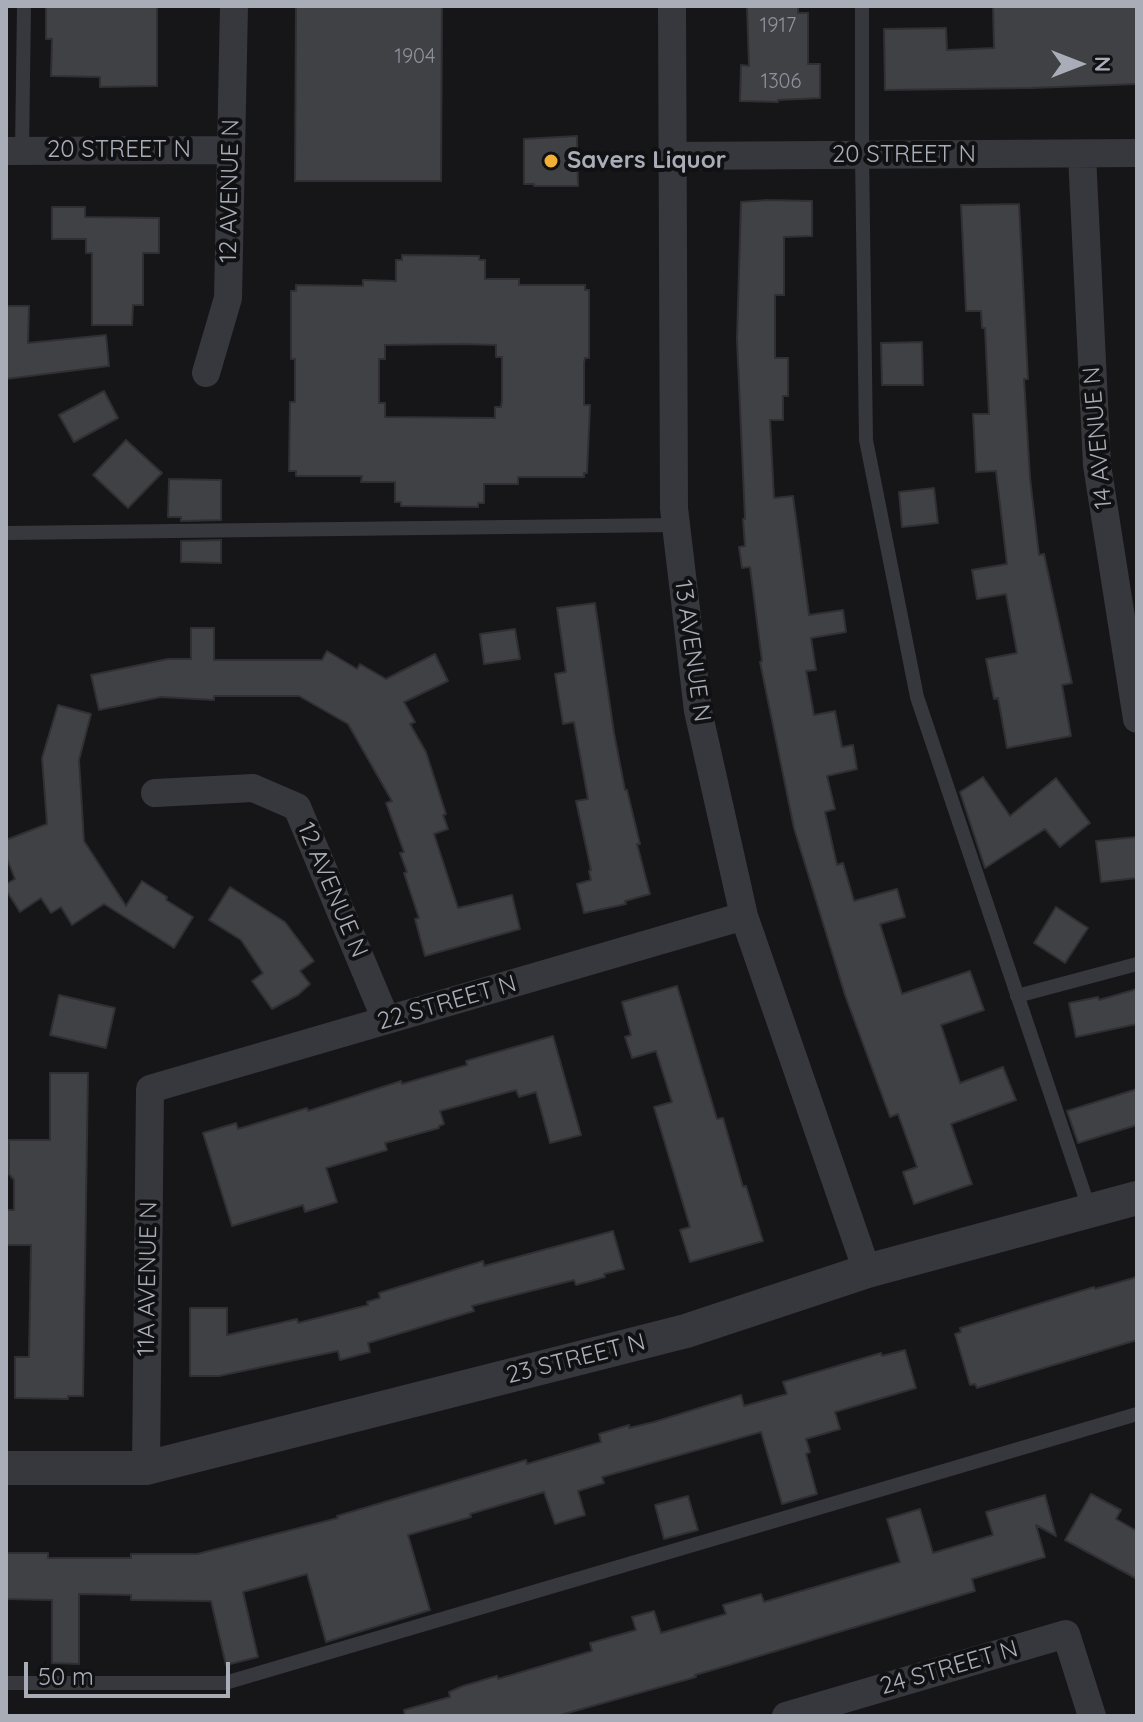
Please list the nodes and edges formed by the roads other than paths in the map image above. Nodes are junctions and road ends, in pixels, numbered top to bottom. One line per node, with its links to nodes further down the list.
1 (24, 6): 6 (lane)
2 (234, 6): 5 (street, 12 AVENUE N)
3 (672, 6): 9 (street, 13 AVENUE N)
4 (862, 6): 10 (lane)
5 (231, 150): 6 (street, 20 STREET N); 11 (street, 12 AVENUE N)
6 (14, 151)
7 (1137, 153): 8 (street, 20 STREET N)
8 (1082, 155): 10 (street, 20 STREET N); 14 (street, 14 AVENUE N)
9 (672, 156): 10 (street, 20 STREET N); 12 (street, 13 AVENUE N)
10 (862, 156): 18 (lane)
11 (206, 373)
12 (676, 525): 13 (lane); 16 (street, 13 AVENUE N)
13 (6, 533)
14 (1137, 719)
15 (155, 793): 19 (street, 12 AVENUE N)
16 (744, 916): 19 (street, 22 STREET N); 23 (street, 13 AVENUE N)
17 (1137, 964): 18 (lane)
18 (1017, 996): 22 (lane)
19 (386, 1020): 20 (street, 22 STREET N)
20 (150, 1089): 26 (street, 11A AVENUE N)
21 (1137, 1198): 22 (street, 23 STREET N)
22 (1090, 1211): 23 (street, 23 STREET N)
23 (867, 1271): 26 (street, 23 STREET N)
24 (1137, 1414): 27 (lane)
25 (6, 1468): 26 (street, 23 STREET N)
26 (146, 1468)
27 (6, 1683)
28 (786, 1716): 29 (street, 24 STREET N)
29 (1092, 1716)

